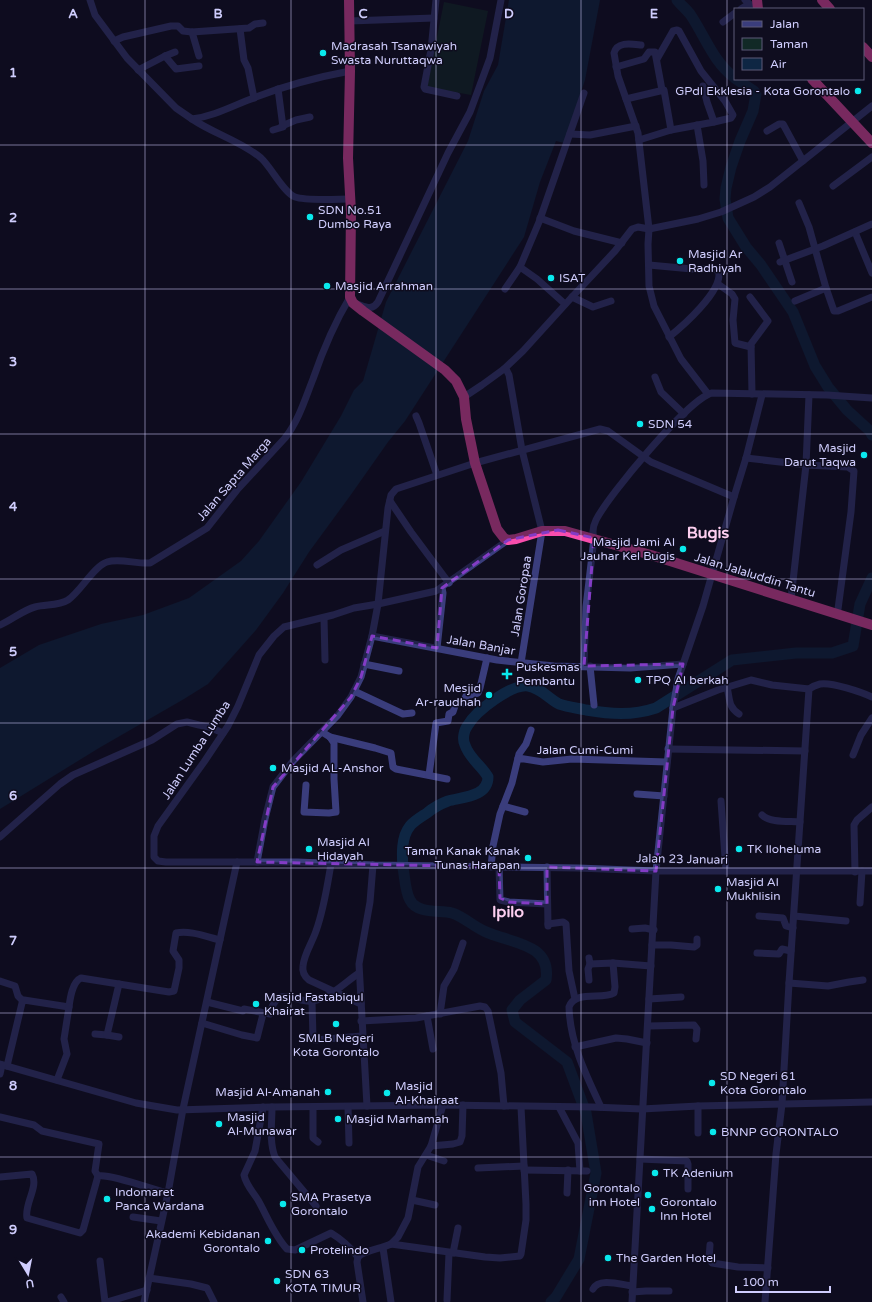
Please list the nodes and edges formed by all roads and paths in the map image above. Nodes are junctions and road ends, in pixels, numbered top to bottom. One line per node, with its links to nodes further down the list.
1 (90, 0): 16 (street)
2 (349, 0): 11 (highway)
3 (436, 0): 10 (street)
4 (501, 0): 74 (street)
5 (822, 0): 8 (highway)
6 (752, 3): 7 (street)
7 (743, 8)
8 (828, 8)
9 (734, 14): 12 (street)
10 (434, 18): 11 (street); 33 (street)
11 (349, 21): 27 (highway)
12 (723, 22)
13 (263, 23): 14 (street)
14 (240, 29): 15 (street); 34 (street)
15 (192, 32): 16 (street); 21 (street)
16 (114, 41): 26 (street)
17 (641, 45): 25 (street)
18 (864, 47): 22 (highway)
19 (175, 52): 20 (street)
20 (165, 56): 24 (street); 26 (street)
21 (199, 56)
22 (872, 57)
23 (657, 59): 25 (street); 31 (street); 39 (street)
24 (199, 66)
25 (616, 67): 35 (street)
26 (138, 70): 38 (street)
27 (350, 71): 30 (street); 54 (highway)
28 (813, 80): 40 (highway)
29 (703, 86): 39 (street)
30 (278, 89): 34 (street); 42 (street)
31 (662, 90): 35 (street); 45 (street)
32 (584, 93): 47 (street)
33 (457, 96)
34 (254, 98): 38 (street)
35 (626, 99): 43 (street)
36 (872, 106): 40 (street)
37 (310, 117): 42 (street)
38 (192, 119): 54 (street)
39 (714, 122): 41 (street)
40 (852, 122): 49 (highway); 51 (street)
41 (697, 125): 45 (street); 52 (street)
42 (282, 126): 44 (street)
43 (636, 126): 47 (street); 48 (street)
44 (273, 130)
45 (671, 130): 48 (street)
46 (767, 131): 51 (street)
47 (570, 134): 56 (street)
48 (639, 140): 58 (street)
49 (872, 143)
50 (872, 156): 53 (street)
51 (803, 161): 58 (street)
52 (704, 185)
53 (833, 186)
54 (350, 199): 74 (highway)
55 (799, 203): 62 (street)
56 (540, 218): 60 (street); 65 (street)
57 (872, 224): 59 (street)
58 (649, 229): 60 (street); 64 (street)
59 (855, 232): 62 (street); 66 (street)
60 (622, 243): 71 (street)
61 (779, 243): 63 (street)
62 (814, 249): 63 (street); 69 (street)
63 (782, 261): 67 (street)
64 (649, 265): 68 (street); 78 (street)
65 (520, 267): 70 (street); 77 (street)
66 (872, 273)
67 (792, 282)
68 (718, 284): 78 (street); 79 (street)
69 (826, 288): 73 (street); 76 (street)
70 (505, 289)
71 (572, 297): 75 (street); 77 (street)
72 (750, 297): 79 (street)
73 (872, 297)
74 (352, 300): 86 (highway); 110 (street, Jalan Sapta Marga)
75 (611, 301)
76 (795, 301)
77 (565, 304): 80 (street)
78 (669, 337): 82 (street)
79 (751, 347): 83 (street)
80 (504, 369): 86 (street); 90 (street)
81 (655, 377): 88 (street)
82 (708, 394): 83 (street); 88 (street)
83 (752, 394): 84 (street)
84 (762, 395): 85 (street); 92 (street)
85 (809, 395): 87 (street); 94 (street)
86 (464, 397): 93 (highway)
87 (872, 398)
88 (684, 414): 91 (street)
89 (416, 416): 95 (street)
90 (522, 450): 91 (street); 93 (street); 99 (street)
91 (643, 456): 96 (street); 100 (street)
92 (746, 458): 94 (street); 96 (street)
93 (475, 463): 95 (street); 101 (highway)
94 (806, 465): 106 (street); 108 (street)
95 (437, 475): 97 (street)
96 (734, 497): 103 (street)
97 (390, 500): 98 (street); 104 (street)
98 (385, 531): 102 (street); 107 (street)
99 (542, 532): 100 (highway, Jalan Jalaluddin Tantu); 101 (highway, Jalan Jalaluddin Tantu); 116 (street, Jalan Goropaa)
100 (594, 538): 103 (highway, Jalan Jalaluddin Tantu); 119 (street)
101 (508, 540): 104 (street)
102 (317, 565)
103 (712, 575): 106 (highway, Jalan Jalaluddin Tantu); 118 (street)
104 (449, 582): 105 (street)
105 (442, 588): 107 (street, Jalan Lumba Lumba); 113 (street)
106 (790, 599): 111 (highway, Jalan Jalaluddin Tantu)
107 (378, 604): 109 (street, Jalan Lumba Lumba); 112 (street)
108 (838, 609)
109 (324, 618): 115 (street); 132 (street, Jalan Lumba Lumba)
110 (0, 625)
111 (872, 625)
112 (372, 636): 113 (street, Jalan Banjar); 117 (street)
113 (437, 648): 114 (street, Jalan Banjar)
114 (487, 658): 116 (street, Jalan Banjar); 139 (street)
115 (325, 660)
116 (521, 663): 119 (street, Jalan Banjar)
117 (364, 664): 120 (street); 123 (street)
118 (683, 664): 119 (street, Jalan Banjar); 126 (street)
119 (587, 666): 125 (street)
120 (399, 671)
121 (728, 687): 122 (street); 126 (street); 128 (street)
122 (809, 689): 124 (street); 135 (street)
123 (354, 691): 127 (street); 131 (street)
124 (872, 697)
125 (594, 705)
126 (673, 706): 134 (street)
127 (412, 713)
128 (739, 714)
129 (872, 718): 136 (street)
130 (531, 730): 137 (street)
131 (322, 732): 133 (street); 152 (street)
132 (223, 733): 150 (street); 151 (street, Jalan Lumba Lumba)
133 (330, 737): 139 (street); 141 (street)
134 (668, 749): 135 (street); 138 (street)
135 (804, 751): 149 (street)
136 (853, 755)
137 (518, 758): 138 (street, Jalan Cumi-Cumi); 145 (street)
138 (667, 762): 143 (street)
139 (429, 775): 140 (street)
140 (447, 779)
141 (306, 785)
142 (638, 794): 143 (street)
143 (664, 796): 157 (street)
144 (721, 801): 158 (street)
145 (503, 806): 147 (street); 155 (street)
146 (872, 807): 161 (street)
147 (525, 812)
148 (762, 815): 149 (street)
149 (800, 822): 160 (street)
150 (0, 838)
151 (237, 862): 152 (street, Jalan 23 Januari); 171 (street)
152 (257, 862): 153 (street, Jalan 23 Januari)
153 (331, 864): 154 (street, Jalan 23 Januari); 186 (street)
154 (373, 865): 155 (street, Jalan 23 Januari); 180 (street)
155 (495, 866): 156 (street, Jalan 23 Januari); 163 (street)
156 (547, 868): 157 (street, Jalan 23 Januari); 163 (street)
157 (656, 871): 158 (street, Jalan 23 Januari); 169 (street)
158 (726, 871): 160 (street, Jalan 23 Januari)
159 (872, 871): 161 (street, Jalan 23 Januari)
160 (797, 872): 161 (street, Jalan 23 Januari); 165 (street)
161 (858, 872): 162 (street)
162 (860, 903)
163 (548, 904): 188 (street)
164 (759, 916): 167 (street)
165 (794, 916): 166 (street); 167 (street)
166 (846, 921)
167 (793, 928): 176 (street)
168 (632, 929): 169 (street)
169 (654, 930): 174 (street)
170 (697, 939): 174 (street)
171 (220, 940): 185 (street); 191 (street)
172 (783, 941): 175 (street)
173 (463, 943): 196 (street)
174 (652, 946): 179 (street)
175 (782, 949): 176 (street); 177 (street)
176 (791, 951): 184 (street)
177 (757, 953)
178 (613, 963): 179 (street); 181 (street); 188 (street)
179 (651, 966): 189 (street)
180 (359, 973): 186 (street); 193 (street)
181 (589, 980)
182 (863, 980): 184 (street)
183 (0, 981): 190 (street)
184 (789, 983): 213 (street)
185 (119, 984): 194 (street); 202 (street)
186 (335, 992): 192 (street); 193 (street)
187 (681, 997): 189 (street)
188 (575, 999): 207 (street)
189 (650, 999): 200 (street)
190 (23, 1001): 194 (street); 209 (street)
191 (207, 1002): 195 (street); 199 (street)
192 (312, 1002): 195 (street); 203 (street)
193 (361, 1004): 198 (street)
194 (69, 1007): 211 (street)
195 (263, 1014): 199 (street)
196 (440, 1014): 197 (street); 217 (street)
197 (427, 1016): 198 (street); 208 (street)
198 (361, 1021): 203 (street)
199 (202, 1023): 226 (street)
200 (648, 1026): 205 (street); 206 (street)
201 (95, 1034): 202 (street)
202 (107, 1035): 204 (street)
203 (362, 1036): 216 (street)
204 (119, 1037)
205 (696, 1039)
206 (647, 1043): 207 (street); 227 (street)
207 (575, 1047): 225 (street)
208 (433, 1049)
209 (3, 1065): 210 (street); 211 (street)
210 (0, 1074)
211 (57, 1080): 226 (street)
212 (872, 1102): 213 (street)
213 (782, 1104): 218 (street); 256 (street)
214 (443, 1105): 215 (street); 216 (street); 232 (street)
215 (463, 1105): 217 (street); 232 (street)
216 (367, 1106): 222 (street)
217 (504, 1106): 223 (street)
218 (698, 1106): 227 (street); 229 (street)
219 (263, 1107): 220 (street); 226 (street); 254 (street)
220 (272, 1107): 221 (street); 246 (street)
221 (313, 1107): 222 (street); 230 (street)
222 (348, 1107): 231 (street)
223 (521, 1107): 224 (street); 237 (street)
224 (559, 1107): 225 (street); 238 (street)
225 (601, 1107): 227 (street)
226 (183, 1109): 242 (street)
227 (642, 1109): 234 (street)
228 (0, 1117): 239 (street)
229 (698, 1133)
230 (318, 1142)
231 (349, 1143)
232 (431, 1146): 233 (street)
233 (426, 1155): 235 (street); 244 (street)
234 (640, 1159): 241 (street); 259 (street)
235 (444, 1161)
236 (478, 1168): 237 (street)
237 (524, 1168): 238 (street); 253 (street)
238 (568, 1170): 243 (street)
239 (98, 1176): 240 (street); 242 (street)
240 (0, 1177)
241 (688, 1189)
242 (168, 1193): 248 (street)
243 (566, 1193)
244 (412, 1200): 245 (street); 250 (street)
245 (435, 1205)
246 (316, 1206)
247 (132, 1216): 248 (street)
248 (162, 1221): 257 (street)
249 (458, 1228): 253 (street)
250 (391, 1244): 252 (street); 253 (street)
251 (710, 1245): 256 (street)
252 (384, 1248): 254 (street); 267 (street)
253 (451, 1253): 262 (street)
254 (358, 1257): 266 (street)
255 (100, 1261): 263 (street)
256 (768, 1268): 269 (street)
257 (149, 1278): 260 (street); 265 (street)
258 (593, 1289): 259 (street)
259 (632, 1289): 261 (street); 268 (street)
260 (147, 1290): 263 (street); 264 (street)
261 (669, 1291)
262 (447, 1300)
263 (106, 1302)
264 (144, 1302)
265 (214, 1302)
266 (363, 1302)
267 (391, 1302)
268 (632, 1302)
269 (765, 1302)

